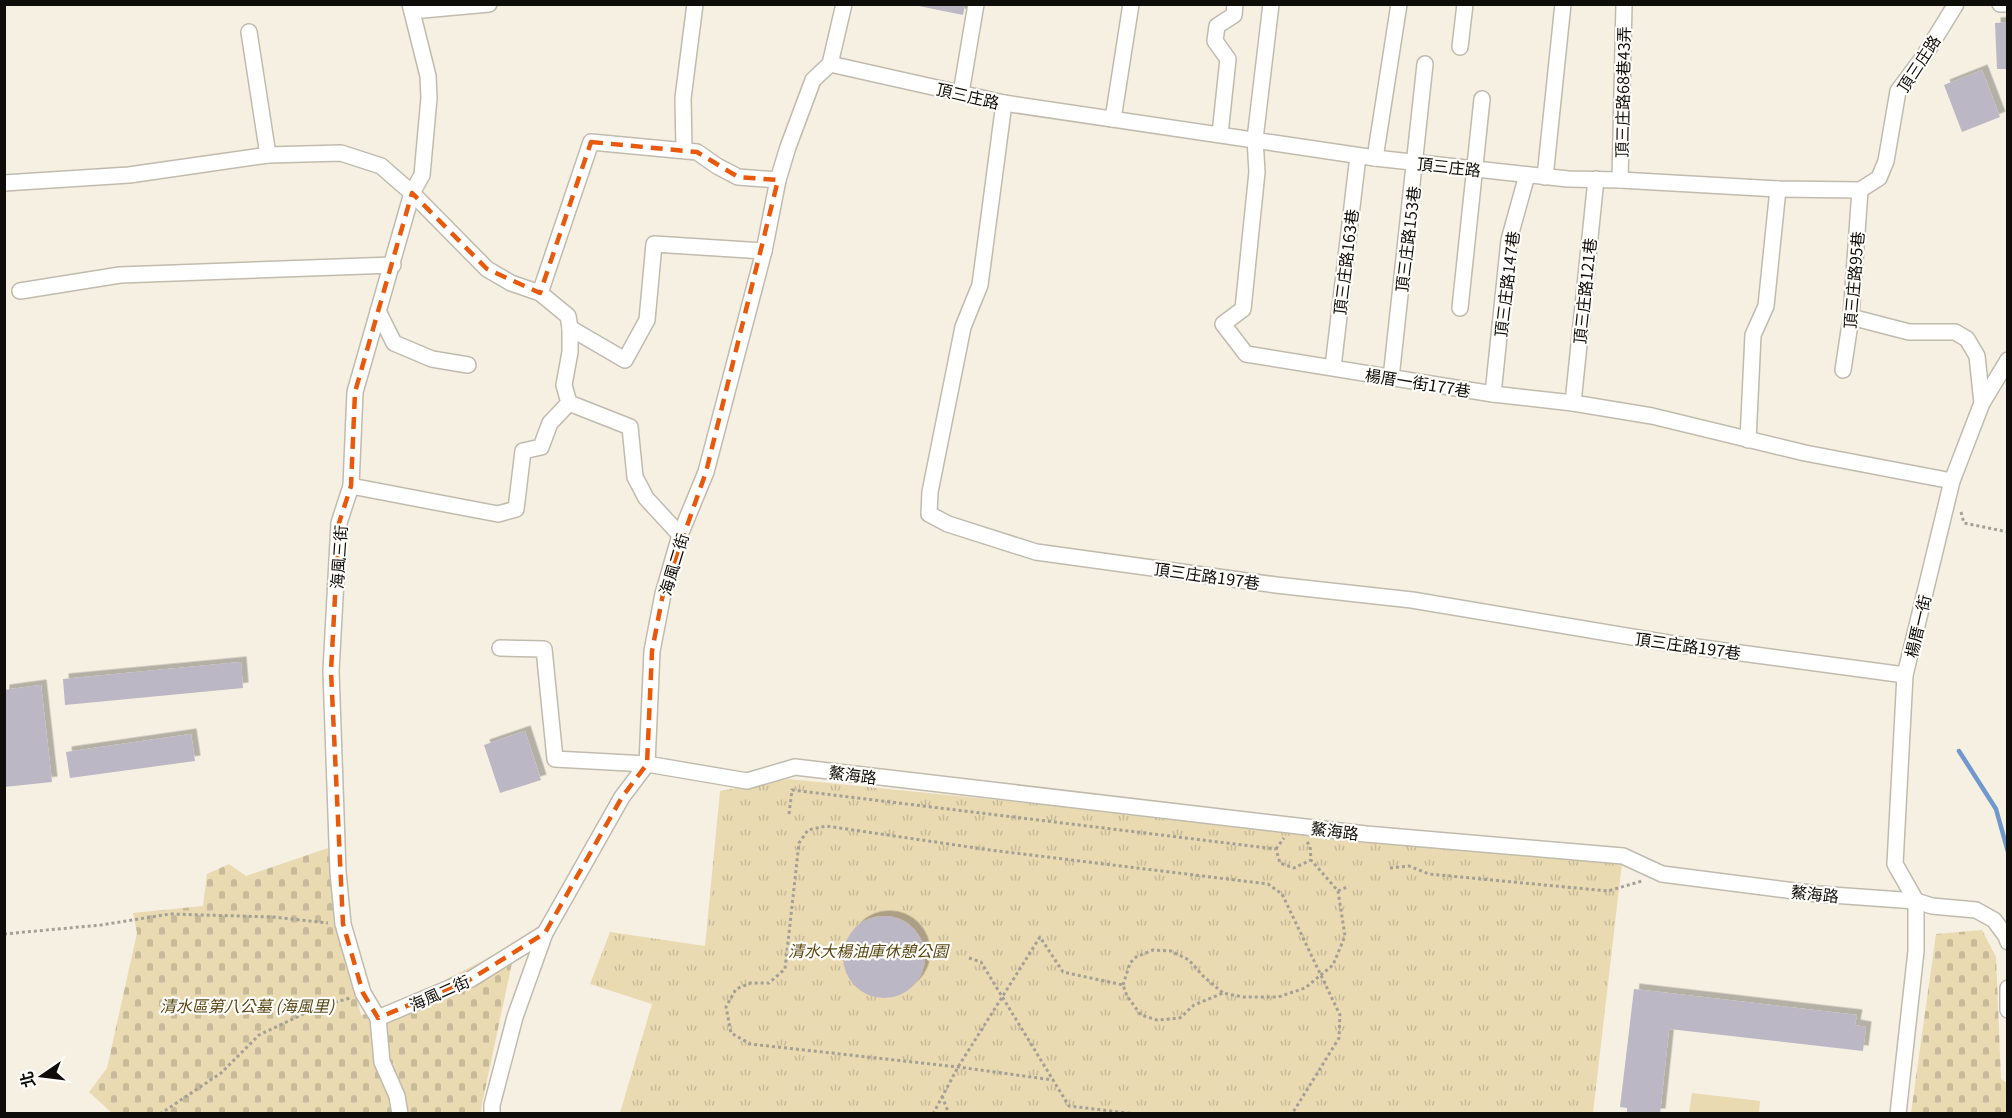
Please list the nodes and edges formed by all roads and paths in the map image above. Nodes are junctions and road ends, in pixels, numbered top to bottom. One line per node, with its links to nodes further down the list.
1 (489, 4): 15 (street)
2 (695, 4): 26 (street)
3 (844, 4): 18 (street, 海風二街)
4 (976, 4): 20 (street)
5 (1131, 4): 23 (street)
6 (1235, 4): 24 (street)
7 (1271, 4): 25 (street, 楊厝一街177巷)
8 (1399, 4): 29 (street)
9 (1465, 4): 17 (street)
10 (1563, 4): 33 (street)
11 (1624, 4): 36 (street, 頂三庄路68巷43弄)
12 (1956, 4): 39 (street, 頂三庄路)
13 (2000, 4): 14 (street)
14 (2006, 4)
15 (411, 8): 40 (street, 海風三街)
16 (249, 32): 27 (street)
17 (1460, 47)
18 (830, 64): 20 (street, 頂三庄路); 35 (street, 海風二街)
19 (1425, 64): 30 (street, 頂三庄路153巷)
20 (961, 93): 22 (street, 頂三庄路)
21 (1482, 99): 31 (street)
22 (1004, 103): 23 (street, 頂三庄路); 64 (street, 頂三庄路197巷)
23 (1113, 119): 24 (street, 頂三庄路)
24 (1220, 134): 25 (street, 頂三庄路)
25 (1255, 139): 28 (street, 頂三庄路); 51 (street, 楊厝一街177巷)
26 (684, 150): 35 (street); 44 (street)
27 (268, 155): 37 (street); 40 (street)
28 (1358, 156): 29 (street, 頂三庄路); 51 (street, 頂三庄路163巷)
29 (1375, 158): 30 (street, 頂三庄路)
30 (1416, 163): 31 (street, 頂三庄路); 53 (street, 頂三庄路153巷)
31 (1475, 169): 32 (street, 頂三庄路); 45 (street)
32 (1527, 175): 33 (street, 頂三庄路); 54 (street, 頂三庄路147巷)
33 (1545, 177): 34 (street, 頂三庄路)
34 (1596, 179): 36 (street, 頂三庄路); 56 (street, 頂三庄路121巷)
35 (778, 180): 41 (street, 海風二街)
36 (1620, 180): 38 (street, 頂三庄路)
37 (4, 183)
38 (1778, 189): 39 (street, 頂三庄路); 58 (street)
39 (1860, 190): 47 (street, 頂三庄路95巷)
40 (412, 194): 42 (street, 海風三街); 44 (street)
41 (764, 250): 48 (street); 62 (street, 海風二街)
42 (393, 265): 43 (street); 46 (street, 海風三街)
43 (20, 291)
44 (540, 293): 48 (street)
45 (1460, 308)
46 (378, 311): 50 (street); 60 (street, 海風三街)
47 (1851, 317): 52 (street, 頂三庄路95巷); 57 (street)
48 (570, 328): 55 (street)
49 (2007, 360): 57 (street, 楊厝一街)
50 (468, 365)
51 (1333, 367): 53 (street, 楊厝一街177巷)
52 (1843, 370)
53 (1391, 378): 54 (street, 楊厝一街177巷)
54 (1493, 394): 56 (street, 楊厝一街177巷)
55 (569, 403): 60 (street); 62 (street)
56 (1573, 403): 58 (street, 楊厝一街177巷)
57 (1982, 403): 59 (street, 楊厝一街)
58 (1748, 440): 59 (street, 楊厝一街177巷)
59 (1952, 481): 61 (path); 64 (street, 楊厝一街)
60 (351, 486): 72 (street, 海風三街)
61 (2007, 532)
62 (680, 535): 65 (street, 海風二街)
63 (500, 648): 65 (street, 鰲海路)
64 (1905, 675): 71 (street, 楊厝一街)
65 (646, 764): 68 (street, 鰲海路); 73 (street, 海風二街)
66 (789, 814): 70 (path)
67 (1390, 868): 68 (path)
68 (1662, 874): 71 (street, 鰲海路)
69 (1349, 886): 70 (path)
70 (1338, 891): 77 (path)
71 (1916, 901): 75 (street, 鰲海路); 96 (street)
72 (343, 924): 74 (path); 80 (street, 海風三街)
73 (545, 933): 83 (street, 海風二街); 90 (street)
74 (4, 934)
75 (2007, 942)
76 (969, 958): 85 (path)
77 (1321, 975): 81 (path); 84 (path); 95 (path)
78 (1123, 985): 81 (path); 81 (path); 84 (path)
79 (2007, 988): 82 (street)
80 (363, 993): 83 (street, 海風三街); 88 (path)
81 (1223, 993)
82 (2007, 1010)
83 (378, 1018): 89 (street, 海風三街)
84 (958, 1067): 85 (path); 86 (path)
85 (1053, 1080): 87 (path)
86 (942, 1096): 91 (path); 92 (path)
87 (1069, 1106): 93 (path); 94 (path)
88 (160, 1113)
89 (400, 1113)
90 (492, 1113)
91 (933, 1113)
92 (949, 1113)
93 (1068, 1113)
94 (1136, 1113)
95 (1292, 1113)
96 (1898, 1113)

